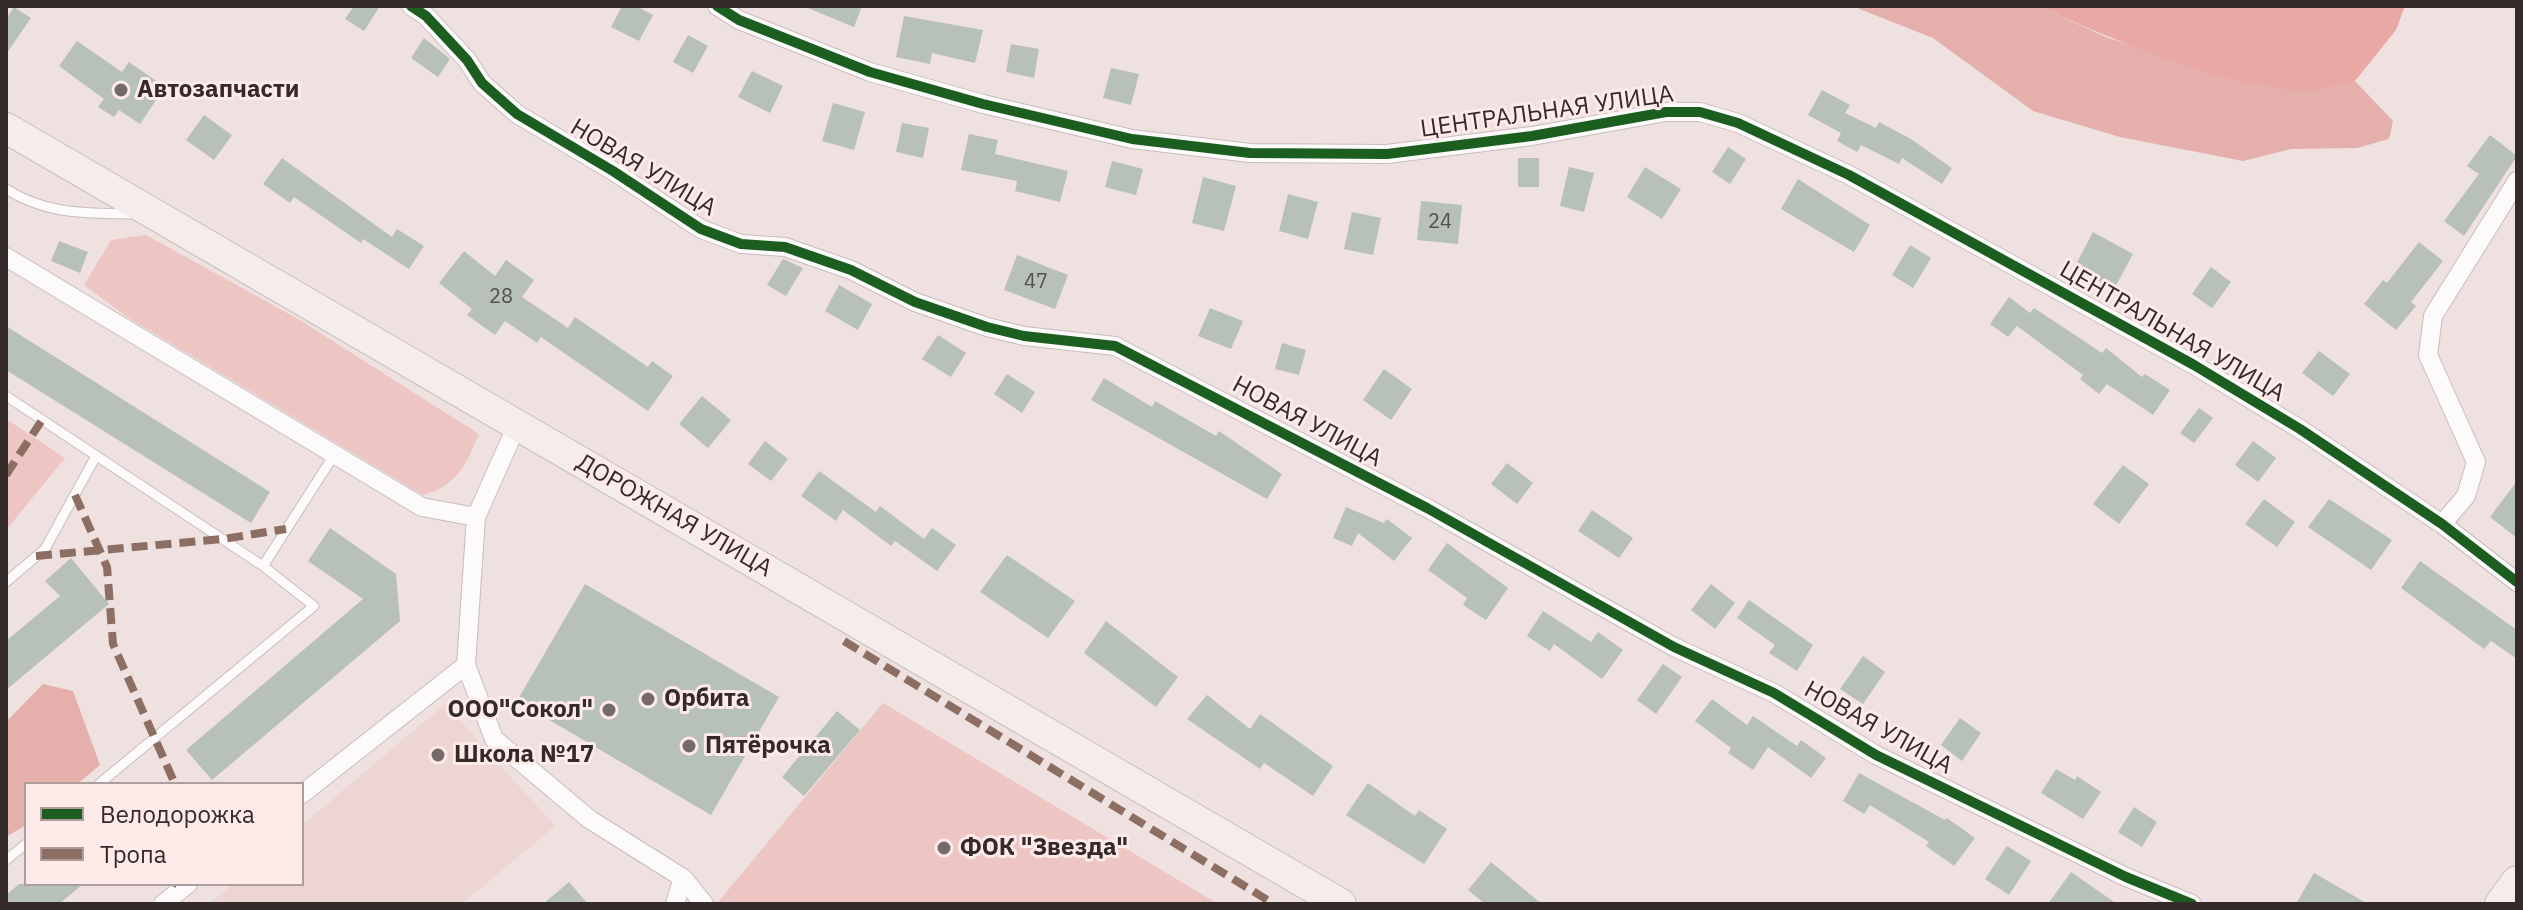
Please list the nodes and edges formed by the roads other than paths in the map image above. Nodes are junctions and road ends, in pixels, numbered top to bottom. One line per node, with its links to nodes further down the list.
1 (411, 6): 30 (street, НОВАЯ УЛИЦА)
2 (717, 6): 14 (street, ЦЕНТРАЛЬНАЯ УЛИЦА)
3 (6, 128): 7 (main road, ДОРОЖНАЯ УЛИЦА)
4 (2517, 181): 6 (street)
5 (6, 189): 7 (lane)
6 (2511, 203): 14 (street)
7 (156, 215): 10 (main road, ДОРОЖНАЯ УЛИЦА)
8 (6, 257): 11 (street)
9 (6, 396): 12 (lane)
10 (517, 425): 13 (street); 29 (main road, ДОРОЖНАЯ УЛИЦА)
11 (334, 455): 13 (street); 15 (lane)
12 (96, 456): 15 (lane); 16 (lane)
13 (476, 517): 18 (street)
14 (2442, 524): 17 (street, ЦЕНТРАЛЬНАЯ УЛИЦА)
15 (263, 566): 19 (lane)
16 (6, 582)
17 (2517, 582)
18 (466, 665): 20 (street); 23 (street)
19 (101, 782)
20 (304, 792)
21 (24, 846): 22 (lane)
22 (6, 860)
23 (683, 878): 27 (street); 28 (street)
24 (2517, 881): 31 (main road)
25 (186, 886): 26 (street)
26 (163, 904)
27 (675, 904)
28 (704, 904)
29 (1341, 904)
30 (2192, 904)
31 (2500, 904)

